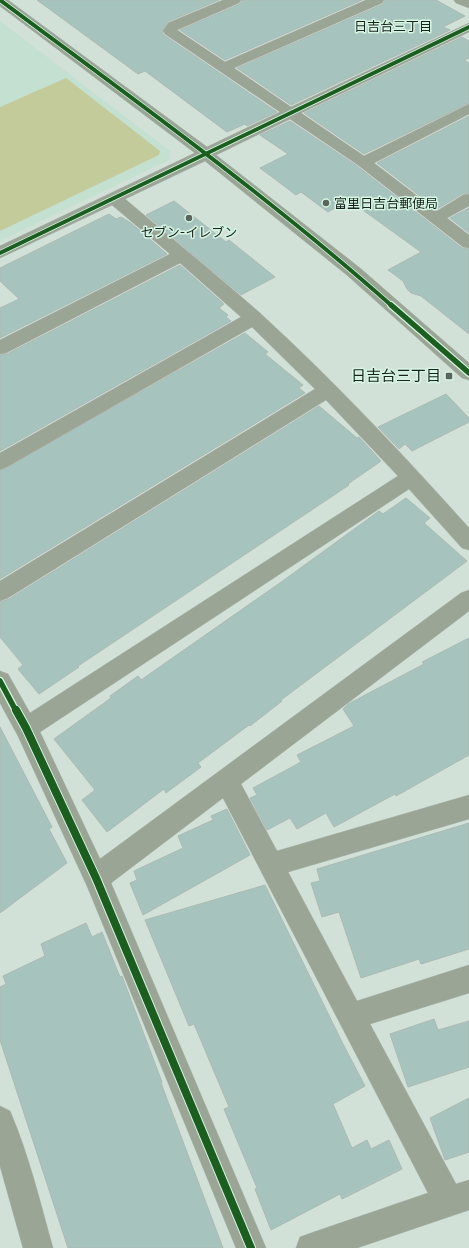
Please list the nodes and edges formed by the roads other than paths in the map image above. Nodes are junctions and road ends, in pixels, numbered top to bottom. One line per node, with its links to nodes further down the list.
1 (0, 0): 10 (street)
2 (232, 0): 7 (street)
3 (377, 0): 7 (street)
4 (461, 0): 5 (street)
5 (469, 4)
6 (469, 27): 9 (street)
7 (223, 68): 9 (street)
8 (469, 108): 11 (street)
9 (291, 114): 10 (street); 11 (street)
10 (207, 154): 12 (street); 20 (street)
11 (363, 162): 14 (street)
12 (115, 199): 16 (street); 17 (street)
13 (469, 199): 14 (street)
14 (436, 218): 15 (street)
15 (469, 243)
16 (0, 253)
17 (181, 255): 18 (street); 19 (street)
18 (254, 318): 21 (street); 22 (street)
19 (0, 348)
20 (469, 373)
21 (328, 390): 23 (street); 25 (street)
22 (0, 462)
23 (412, 477): 24 (street); 28 (street)
24 (469, 542)
25 (0, 592)
26 (469, 599): 29 (street)
27 (0, 681): 28 (street)
28 (26, 728): 32 (street)
29 (226, 780): 31 (street); 32 (street)
30 (469, 807): 31 (street)
31 (271, 865): 34 (street)
32 (96, 878): 38 (street)
33 (469, 979): 34 (street)
34 (352, 1016): 36 (street)
35 (0, 1121): 37 (street)
36 (459, 1198): 39 (street)
37 (38, 1248)
38 (250, 1248)
39 (311, 1248)

